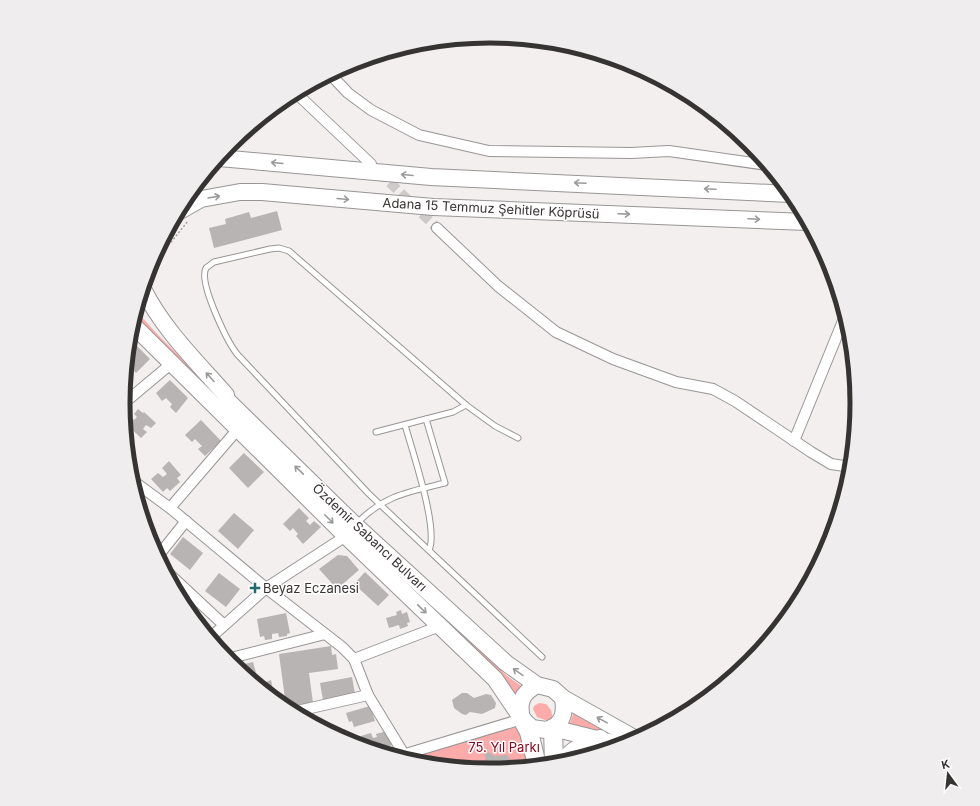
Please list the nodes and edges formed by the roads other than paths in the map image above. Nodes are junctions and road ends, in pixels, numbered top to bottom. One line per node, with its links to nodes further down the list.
1 (334, 78): 5 (street)
2 (300, 97): 4 (street)
3 (226, 159): 6 (main road, one-way to 3)
4 (371, 164)
5 (759, 164)
6 (783, 194)
7 (184, 215): 8 (main road, Adana 15 Temmuz Şehitler Köprüsü, one-way to 8)
8 (801, 222)
9 (437, 228): 21 (street)
10 (146, 295): 28 (main road, Özdemir Sabancı Bulvarı, one-way to 10)
11 (841, 325): 21 (street)
12 (138, 330): 13 (main road, Özdemir Sabancı Bulvarı)
13 (172, 363): 14 (street); 18 (main road, Özdemir Sabancı Bulvarı)
14 (130, 398)
15 (466, 405): 16 (lane); 20 (lane); 25 (lane)
16 (426, 419): 17 (lane); 24 (lane)
17 (405, 425): 19 (lane); 24 (lane)
18 (238, 429): 26 (street); 28 (main road, Özdemir Sabancı Bulvarı, one-way to 28)
19 (376, 432)
20 (518, 438)
21 (794, 441): 22 (street)
22 (844, 466)
23 (140, 487): 26 (street)
24 (422, 488): 25 (lane); 29 (lane)
25 (380, 504): 28 (lane); 29 (lane)
26 (170, 508): 27 (street)
27 (186, 521): 30 (street); 32 (street)
28 (350, 530): 32 (street); 34 (main road, Özdemir Sabancı Bulvarı, one-way to 34); 40 (main road, Özdemir Sabancı Bulvarı, one-way to 28)
29 (429, 550): 38 (lane)
30 (162, 551)
31 (177, 581): 33 (street)
32 (266, 588): 33 (street); 36 (street)
33 (224, 625): 35 (street)
34 (440, 626): 39 (street); 44 (main road, Özdemir Sabancı Bulvarı)
35 (214, 634)
36 (325, 634): 37 (street); 39 (street)
37 (234, 657)
38 (542, 657)
39 (354, 659): 41 (street)
40 (537, 685): 42 (main road, Özdemir Sabancı Bulvarı); 44 (main road)
41 (368, 695): 43 (street); 49 (street)
42 (562, 698): 45 (main road); 46 (main road, Özdemir Sabancı Bulvarı, one-way to 42)
43 (302, 710)
44 (522, 718): 45 (main road, Özdemir Sabancı Bulvarı); 50 (street); 53 (highway)
45 (553, 728): 47 (main road, Özdemir Sabancı Bulvarı); 52 (highway)
46 (629, 735)
47 (600, 738): 48 (main road, Özdemir Sabancı Bulvarı); 51 (main road)
48 (612, 742)
49 (400, 752)
50 (412, 754)
51 (569, 754)
52 (554, 757)
53 (536, 760)

